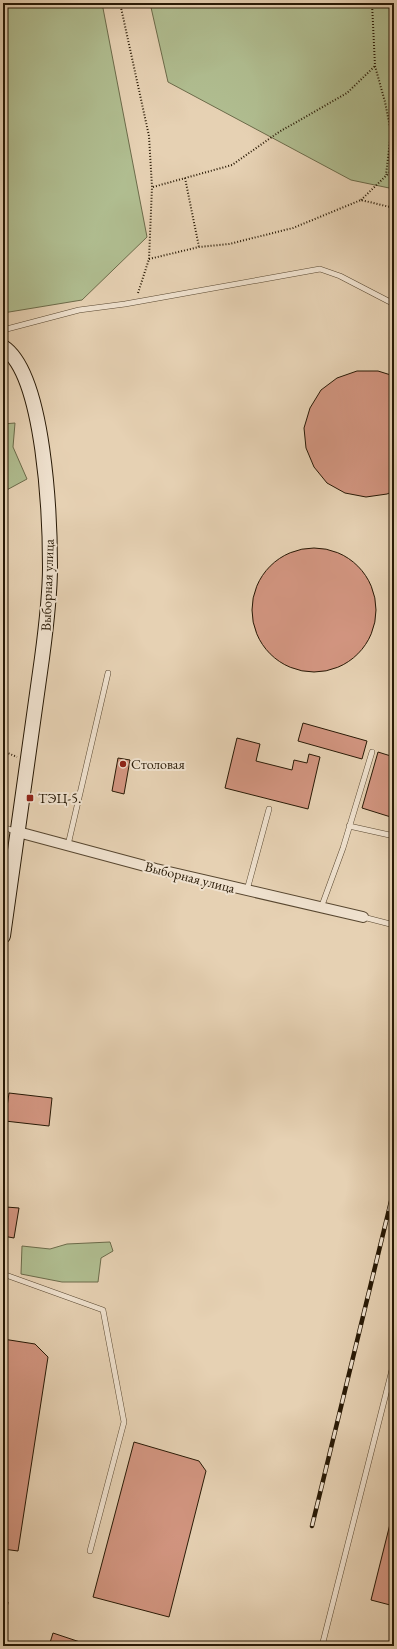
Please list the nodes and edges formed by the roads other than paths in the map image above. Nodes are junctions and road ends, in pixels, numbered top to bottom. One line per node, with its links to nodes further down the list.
1 (394, 304): 2 (lane)
2 (3, 330)
3 (3, 347): 9 (main road, Выборная улица)
4 (108, 673): 11 (lane)
5 (372, 752): 7 (lane)
6 (269, 809): 12 (lane)
7 (349, 826): 10 (lane); 13 (lane)
8 (3, 827): 9 (lane)
9 (18, 832): 11 (street, Выборная улица); 16 (main road, Выборная улица)
10 (394, 836)
11 (68, 845): 12 (street, Выборная улица)
12 (247, 890): 13 (street, Выборная улица)
13 (322, 908): 14 (street, Выборная улица)
14 (363, 917): 15 (lane)
15 (394, 925)
16 (3, 936)
17 (3, 1274): 19 (lane)
18 (394, 1362): 20 (lane)
19 (90, 1551)
20 (322, 1646)

